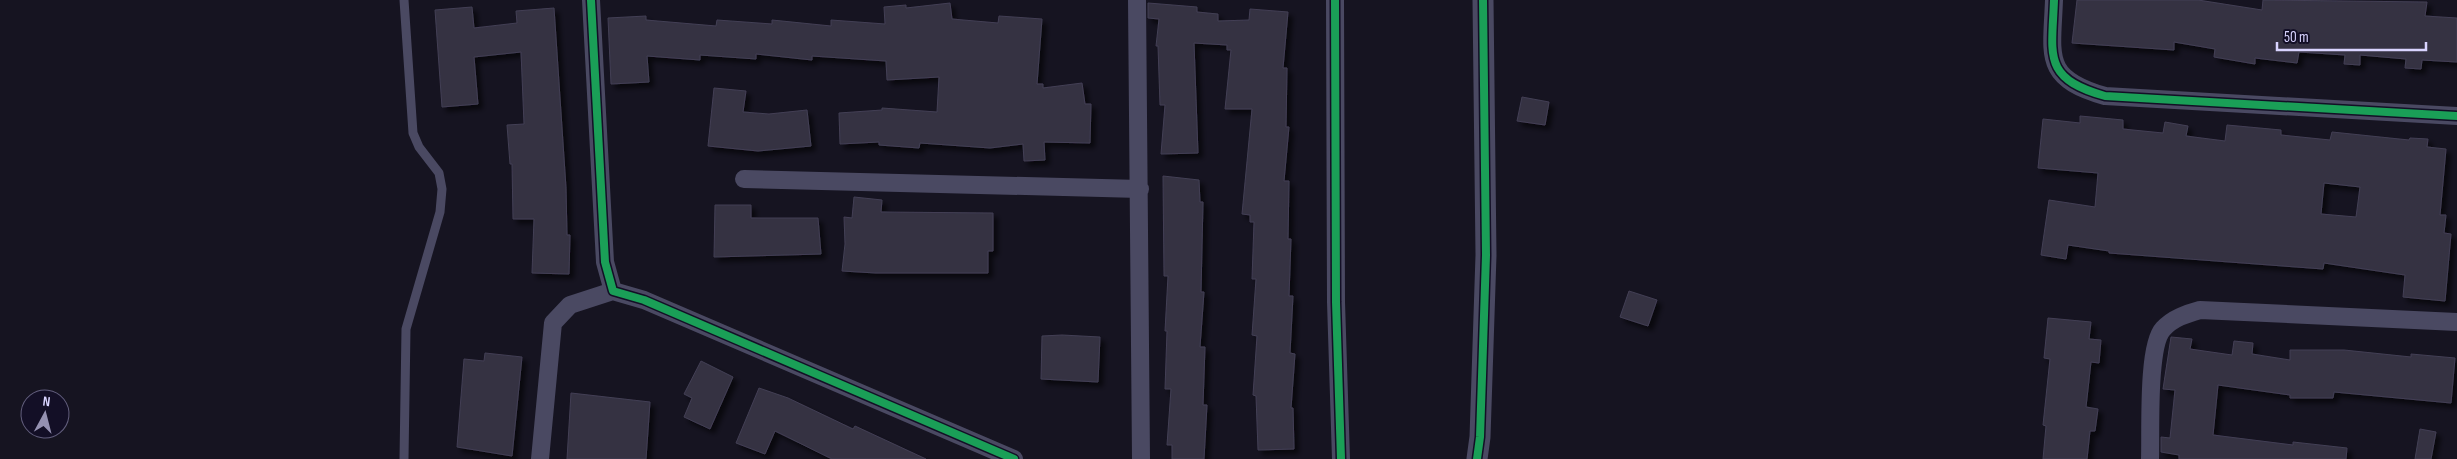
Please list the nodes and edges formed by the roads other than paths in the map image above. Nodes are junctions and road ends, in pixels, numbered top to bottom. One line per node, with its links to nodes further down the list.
1 (404, 0): 12 (lane)
2 (591, 0): 10 (street)
3 (1137, 0): 9 (street)
4 (1335, 0): 16 (street)
5 (1483, 0): 17 (street)
6 (2054, 0): 7 (street)
7 (2457, 116)
8 (744, 179): 9 (street)
9 (1140, 190): 15 (street)
10 (613, 291): 13 (street); 14 (street)
11 (2457, 322): 18 (street)
12 (404, 459)
13 (540, 459)
14 (1014, 459)
15 (1141, 459)
16 (1340, 459)
17 (1477, 459)
18 (2150, 459)

